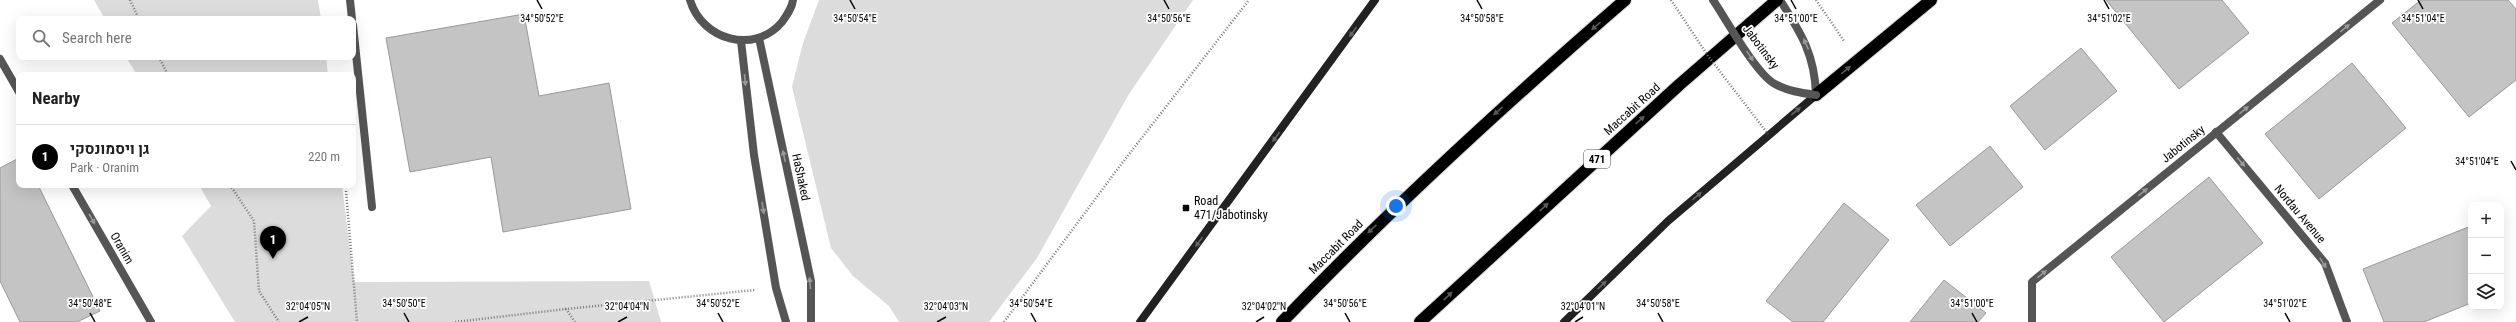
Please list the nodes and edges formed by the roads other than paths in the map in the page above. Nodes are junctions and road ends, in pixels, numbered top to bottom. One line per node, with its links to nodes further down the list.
1 (350, 0): 11 (street)
2 (690, 0): 13 (street)
3 (793, 0): 12 (street)
4 (1375, 0): 24 (main road, one-way to 24)
5 (1625, 0): 25 (highway, Maccabit Road, one-way to 25)
6 (1713, 0): 17 (street, Jabotinsky, one-way to 17, bridge)
7 (1777, 0): 26 (highway, Maccabit Road / 471, one-way to 7)
8 (1780, 0): 17 (street, one-way to 8)
9 (1931, 0): 17 (highway, one-way to 9)
10 (2380, 0): 18 (street, Jabotinsky, one-way to 10)
11 (352, 16)
12 (759, 38): 13 (street); 23 (street, HaShaked, one-way to 12)
13 (741, 41): 22 (street, one-way to 22)
14 (356, 54): 20 (street)
15 (0, 59): 16 (street)
16 (16, 87)
17 (1816, 95): 27 (main road, one-way to 17)
18 (2216, 132): 28 (street, Jabotinsky, one-way to 18); 29 (street, Nordau Avenue, one-way to 29)
19 (74, 188): 21 (street, Oranim, one-way to 21)
20 (372, 207)
21 (151, 322)
22 (786, 322)
23 (811, 322)
24 (1140, 322)
25 (1282, 322)
26 (1420, 322)
27 (1564, 322)
28 (2032, 322)
29 (2347, 322)

